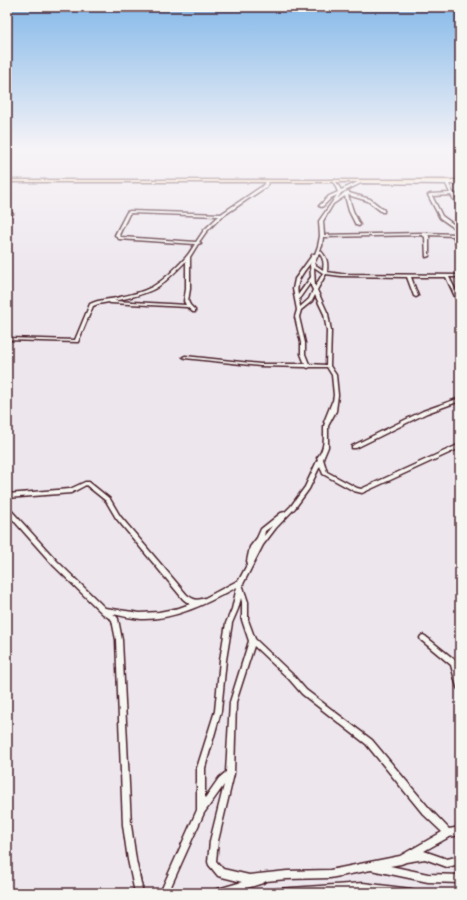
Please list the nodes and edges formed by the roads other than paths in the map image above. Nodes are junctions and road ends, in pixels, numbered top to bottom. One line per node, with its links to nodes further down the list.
1 (256, 192): 9 (street)
2 (340, 192): 5 (street); 6 (street)
3 (346, 193): 5 (street); 8 (street); 10 (street)
4 (454, 194): 7 (street); 11 (street)
5 (331, 205): 14 (street)
6 (321, 206)
7 (460, 207)
8 (383, 211)
9 (222, 215): 15 (street); 15 (street)
10 (358, 225)
11 (460, 231): 13 (street)
12 (422, 234): 13 (street); 14 (street); 18 (street)
13 (457, 235): 16 (street)
14 (322, 236): 17 (street)
15 (199, 242): 19 (street)
16 (460, 249)
17 (317, 252): 20 (street); 21 (street); 28 (street)
18 (427, 256)
19 (188, 257): 29 (street); 31 (street)
20 (312, 264): 21 (street); 25 (street)
21 (325, 273): 22 (street); 26 (street)
22 (409, 276): 23 (street); 27 (street)
23 (447, 276): 24 (street); 30 (street)
24 (460, 276)
25 (313, 277): 26 (street); 28 (street)
26 (314, 290): 32 (street); 36 (street)
27 (416, 296)
28 (297, 299): 32 (street)
29 (106, 302): 31 (street); 34 (street)
30 (460, 303)
31 (188, 306): 33 (street)
32 (299, 310): 37 (street)
33 (194, 311)
34 (7, 339)
35 (185, 357): 37 (street)
36 (328, 366): 37 (street); 41 (street)
37 (308, 367)
38 (460, 399): 40 (street)
39 (460, 446): 41 (street)
40 (354, 447)
41 (320, 458): 44 (street)
42 (7, 496): 45 (street)
43 (7, 509): 46 (street)
44 (240, 584): 45 (street); 48 (street); 53 (street)
45 (200, 603): 46 (street)
46 (103, 610): 61 (street)
47 (423, 638): 49 (street)
48 (252, 641): 52 (street); 55 (street)
49 (454, 662): 50 (street); 51 (street)
50 (460, 668)
51 (460, 687)
52 (230, 774): 53 (street); 59 (street)
53 (201, 810): 62 (street)
54 (460, 831): 55 (street)
55 (448, 833): 56 (street)
56 (401, 860): 57 (street); 58 (street)
57 (460, 860)
58 (371, 866): 59 (street); 60 (street)
59 (274, 876): 63 (street)
60 (460, 879)
61 (139, 893)
62 (164, 893)
63 (218, 893)
64 (277, 893): 65 (street)
65 (411, 893)

